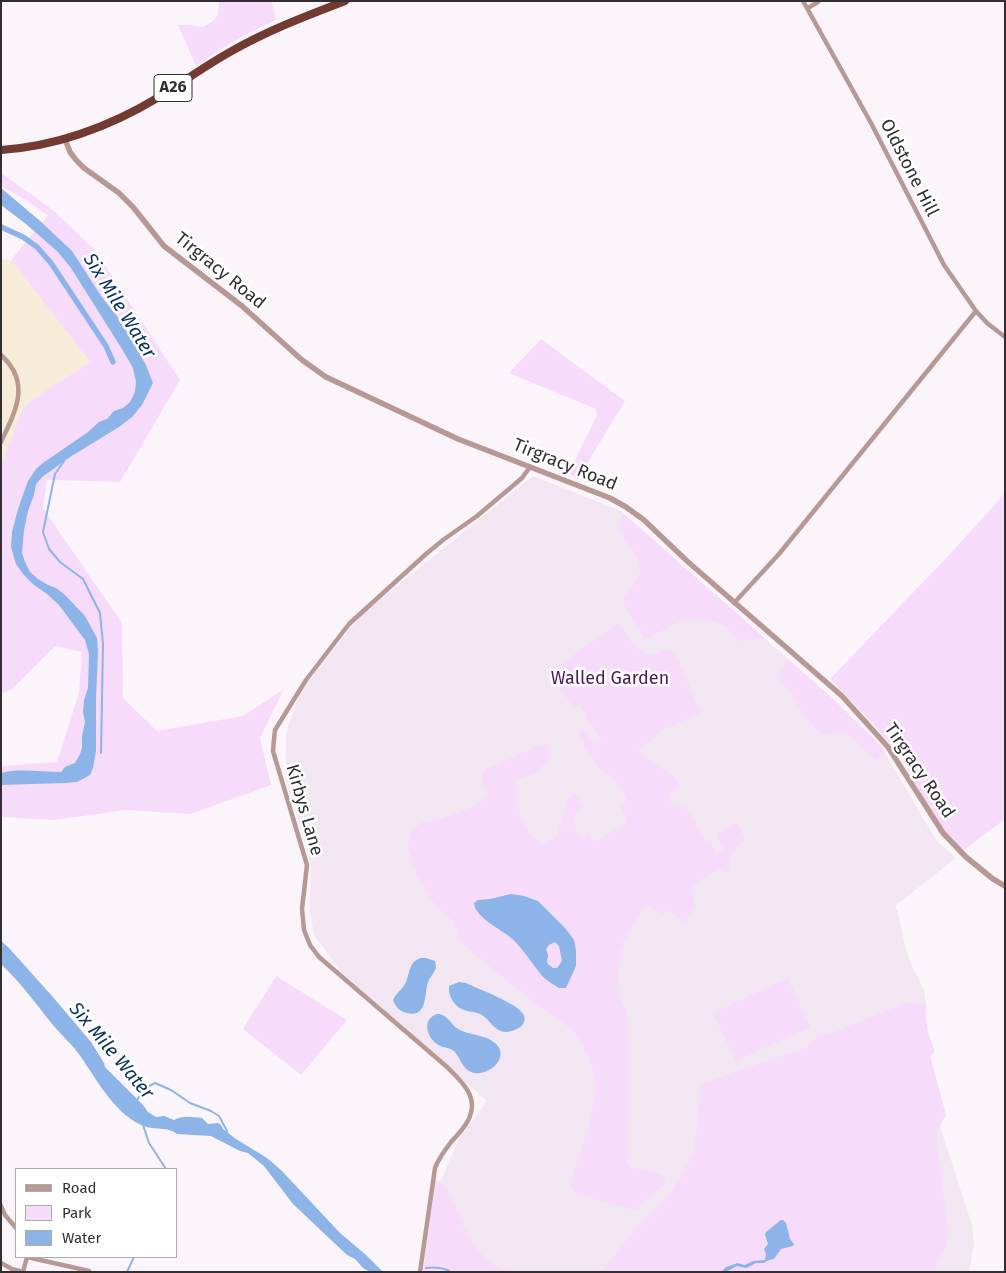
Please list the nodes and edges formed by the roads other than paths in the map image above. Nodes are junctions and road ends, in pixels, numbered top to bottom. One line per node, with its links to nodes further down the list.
1 (345, 1): 5 (highway, A26)
2 (803, 1): 4 (street, Oldstone Hill)
3 (818, 1): 4 (street)
4 (808, 8): 7 (street, Oldstone Hill)
5 (65, 139): 6 (highway, A26); 11 (street, Tirgracy Road)
6 (1, 150)
7 (976, 311): 8 (street, Oldstone Hill); 12 (street)
8 (1005, 337)
9 (1, 356): 10 (street)
10 (1, 442)
11 (530, 467): 12 (street, Tirgracy Road); 22 (street, Kirbys Lane)
12 (734, 603): 13 (street, Tirgracy Road)
13 (1005, 886)
14 (1, 1206): 15 (street)
15 (3, 1215): 16 (street)
16 (14, 1222)
17 (27, 1258): 21 (street)
18 (31, 1258): 20 (street)
19 (1, 1263): 21 (street)
20 (89, 1271)
21 (23, 1272)
22 (420, 1272)

